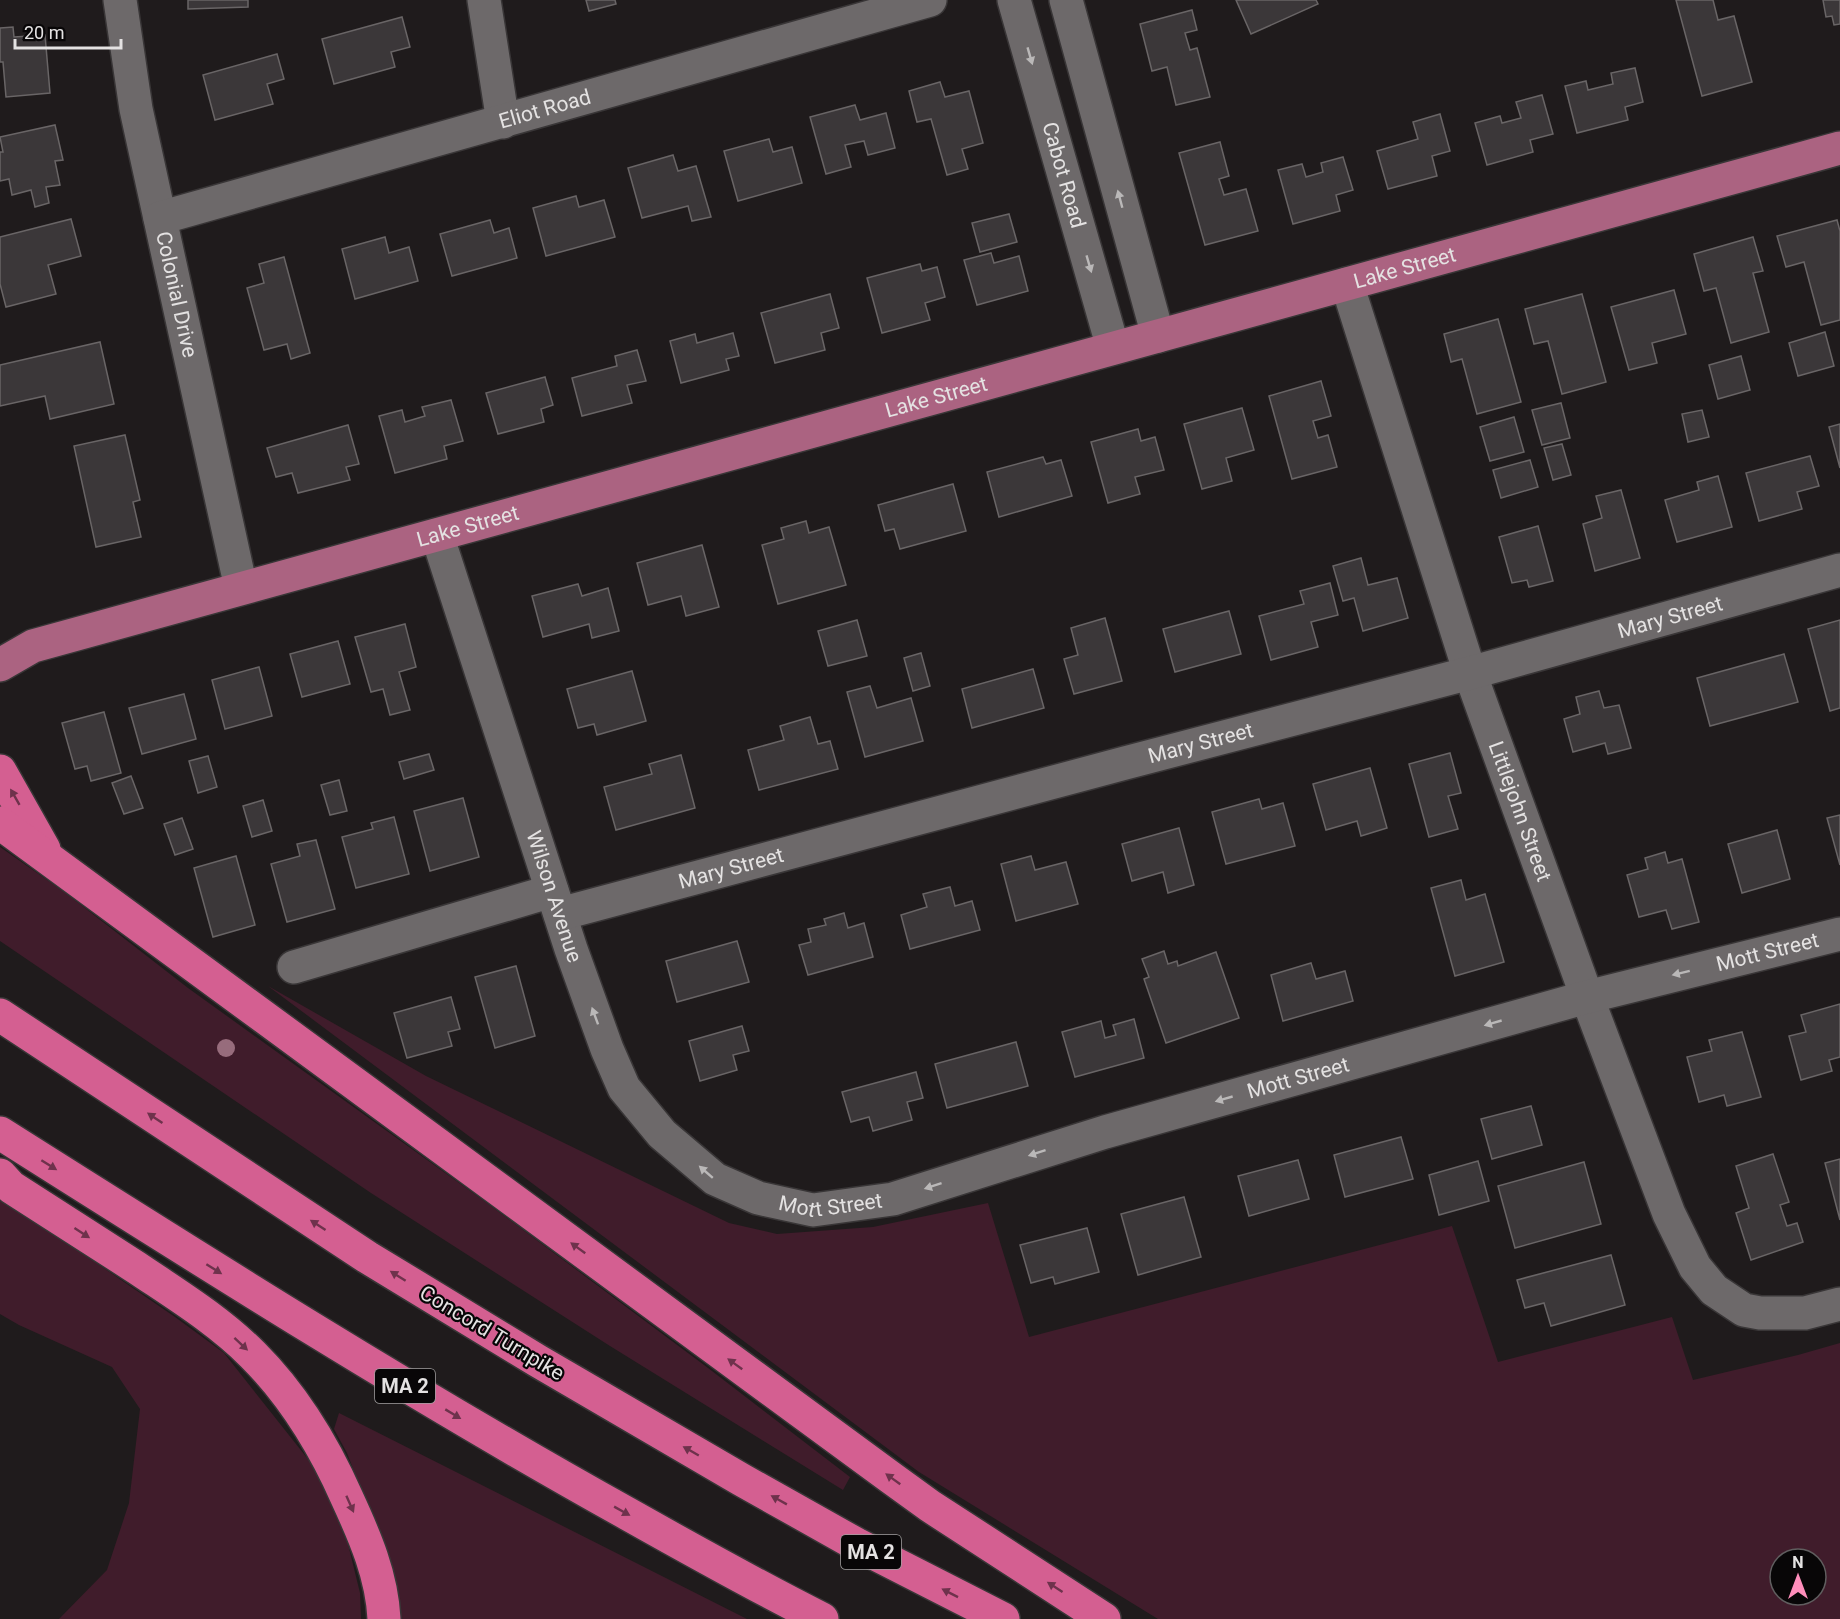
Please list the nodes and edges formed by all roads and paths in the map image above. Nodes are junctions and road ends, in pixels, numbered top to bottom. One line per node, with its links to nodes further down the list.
1 (120, 0): 8 (street, Colonial Drive)
2 (484, 0): 6 (street)
3 (930, 0): 6 (street, Eliot Road)
4 (1014, 0): 11 (street, Cabot Road, one-way to 11)
5 (1066, 0): 10 (street, one-way to 5)
6 (503, 122): 8 (street, Eliot Road)
7 (1840, 148): 9 (main road, Lake Street)
8 (160, 218): 14 (street, Colonial Drive)
9 (1347, 284): 10 (main road, Lake Street); 18 (street, Littlejohn Street)
10 (1158, 336): 11 (main road, Lake Street)
11 (1113, 348): 12 (main road, Lake Street)
12 (437, 535): 14 (main road, Lake Street); 22 (street, Wilson Avenue)
13 (1840, 570): 18 (street, Mary Street)
14 (241, 588): 16 (main road, Lake Street)
15 (0, 645): 16 (main road, Lake Street)
16 (33, 646): 17 (main road, Lake Street)
17 (0, 664)
18 (1470, 673): 22 (street, Mary Street); 25 (street, Littlejohn Street)
19 (0, 771): 21 (highway, one-way to 19)
20 (0, 823): 21 (highway)
21 (51, 861): 34 (highway, one-way to 21)
22 (556, 903): 24 (street, Mary Street); 29 (street, Wilson Avenue, one-way to 22)
23 (1840, 934): 25 (street, Mott Street, one-way to 25)
24 (294, 967)
25 (1587, 997): 29 (street, Mott Street, one-way to 29); 30 (street, Littlejohn Street)
26 (0, 1015): 33 (highway, Concord Turnpike / MA 2, one-way to 26)
27 (0, 1133): 32 (highway, MA 2, one-way to 32)
28 (0, 1175): 31 (highway, one-way to 31)
29 (758, 1198)
30 (1840, 1304)
31 (384, 1619)
32 (822, 1619)
33 (1003, 1619)
34 (1104, 1619)

